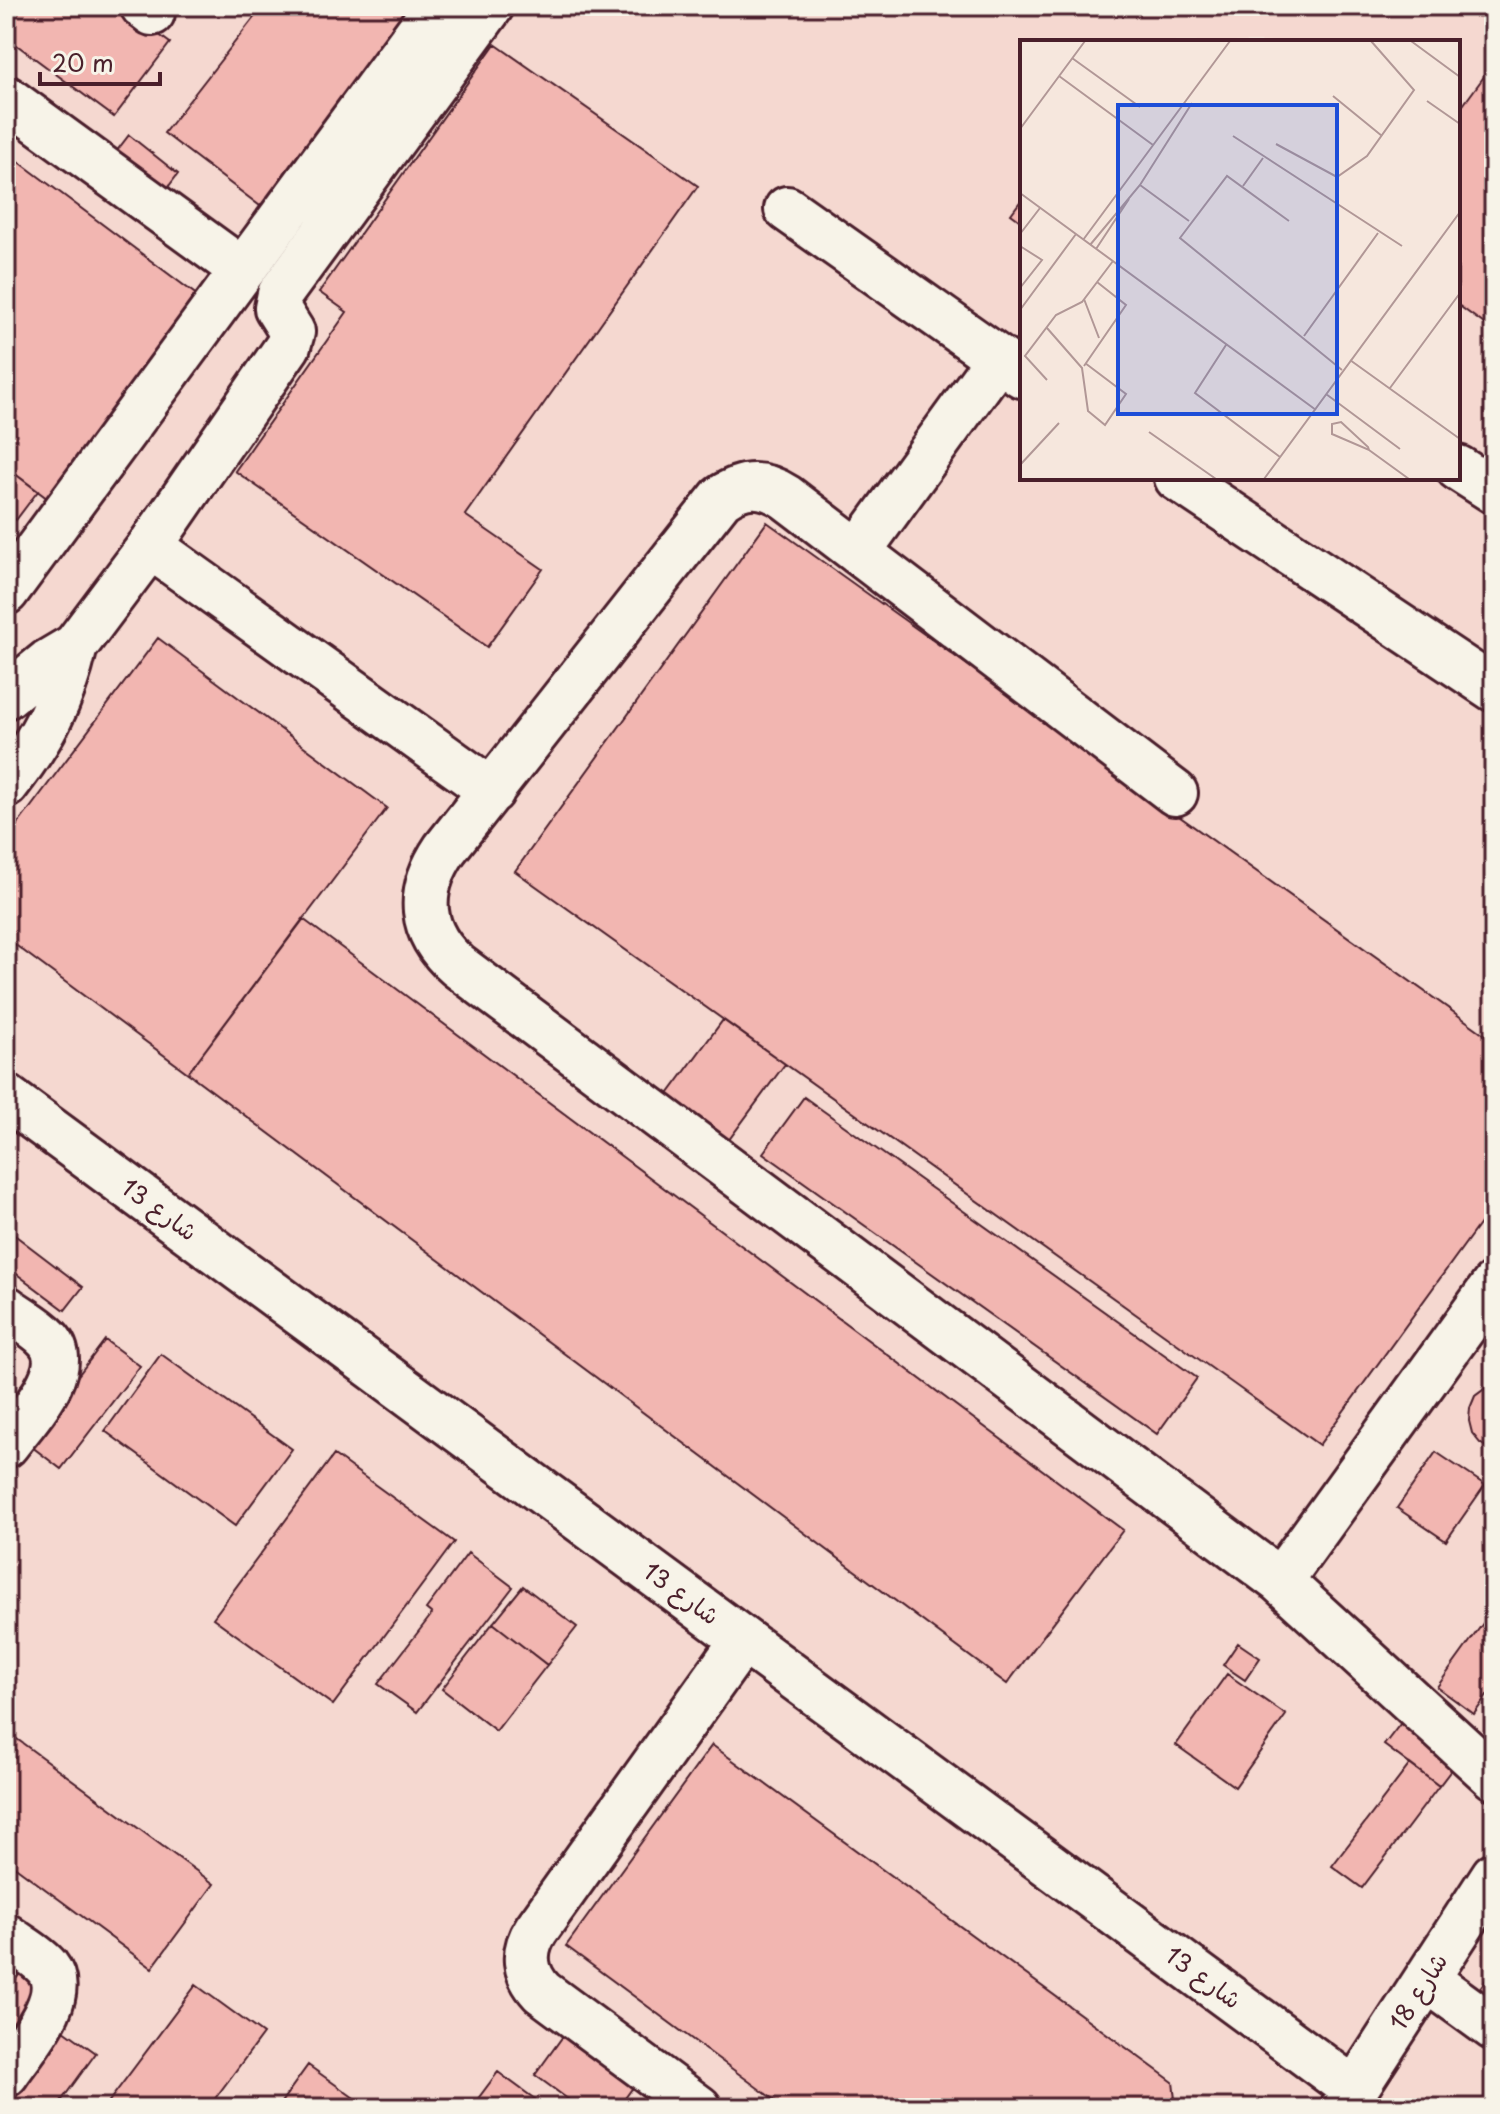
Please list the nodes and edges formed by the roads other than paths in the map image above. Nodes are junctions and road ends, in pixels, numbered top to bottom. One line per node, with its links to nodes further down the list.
1 (437, 6): 5 (street)
2 (491, 6): 10 (street)
3 (6, 98): 5 (street)
4 (787, 209): 6 (street)
5 (242, 270): 12 (street)
6 (1010, 367): 11 (street)
7 (1460, 469): 9 (street)
8 (1180, 480): 14 (street)
9 (1494, 491)
10 (150, 546): 13 (street); 17 (street)
11 (858, 552): 17 (street); 18 (street)
12 (6, 592)
13 (75, 646): 15 (street); 16 (street)
14 (1494, 689)
15 (6, 696)
16 (6, 785)
17 (492, 791): 23 (street)
18 (1175, 793)
19 (6, 1097): 24 (street, شارع 13)
20 (1494, 1285): 23 (street)
21 (6, 1308): 22 (street)
22 (6, 1445)
23 (1280, 1581): 25 (street)
24 (743, 1640): 31 (street, شارع 13); 32 (street)
25 (1494, 1777)
26 (1494, 1875): 28 (street, شارع 18)
27 (6, 1936): 30 (street)
28 (1428, 1980): 29 (street); 31 (street, شارع 18)
29 (1494, 2028)
30 (6, 2074)
31 (1350, 2099)
32 (699, 2108)

